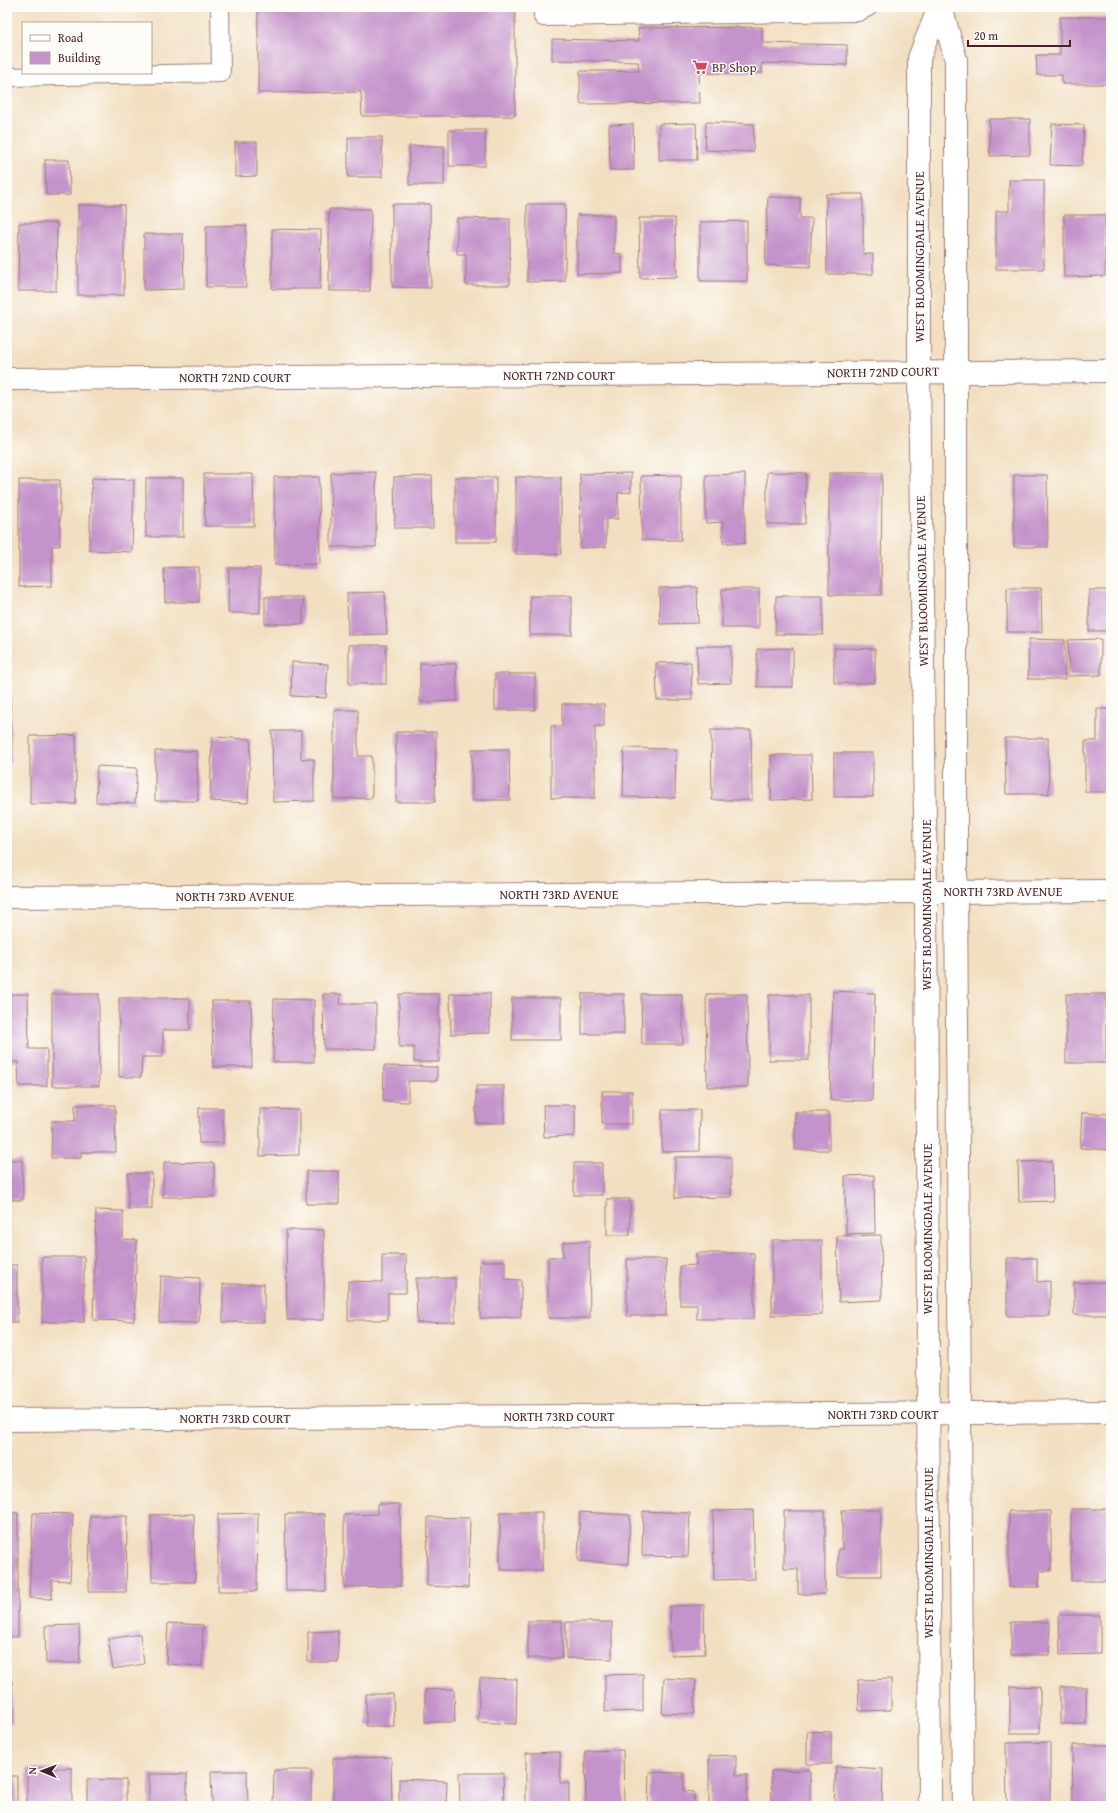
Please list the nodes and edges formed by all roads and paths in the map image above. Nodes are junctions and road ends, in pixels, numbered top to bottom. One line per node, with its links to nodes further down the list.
1 (220, 7): 6 (lane)
2 (543, 7): 5 (lane)
3 (940, 7): 7 (street, WEST BLOOMINGDALE AVENUE); 9 (street, WEST BLOOMINGDALE AVENUE)
4 (861, 9): 5 (lane)
5 (680, 11)
6 (7, 77)
7 (955, 371): 8 (street, NORTH 72ND COURT); 9 (street, NORTH 72ND COURT); 11 (street, WEST BLOOMINGDALE AVENUE)
8 (1111, 371)
9 (919, 372): 10 (street, NORTH 72ND COURT); 13 (street, WEST BLOOMINGDALE AVENUE)
10 (7, 379)
11 (956, 891): 12 (street, NORTH 73RD AVENUE); 13 (street, NORTH 73RD AVENUE); 16 (street, WEST BLOOMINGDALE AVENUE)
12 (1111, 891)
13 (926, 892): 14 (street, NORTH 73RD AVENUE); 17 (street, WEST BLOOMINGDALE AVENUE)
14 (7, 897)
15 (1111, 1412): 16 (street, NORTH 73RD COURT)
16 (959, 1413): 17 (street, NORTH 73RD COURT); 20 (street, WEST BLOOMINGDALE AVENUE)
17 (927, 1414): 18 (street, NORTH 73RD COURT); 19 (street, WEST BLOOMINGDALE AVENUE)
18 (7, 1420)
19 (930, 1806)
20 (963, 1806)

